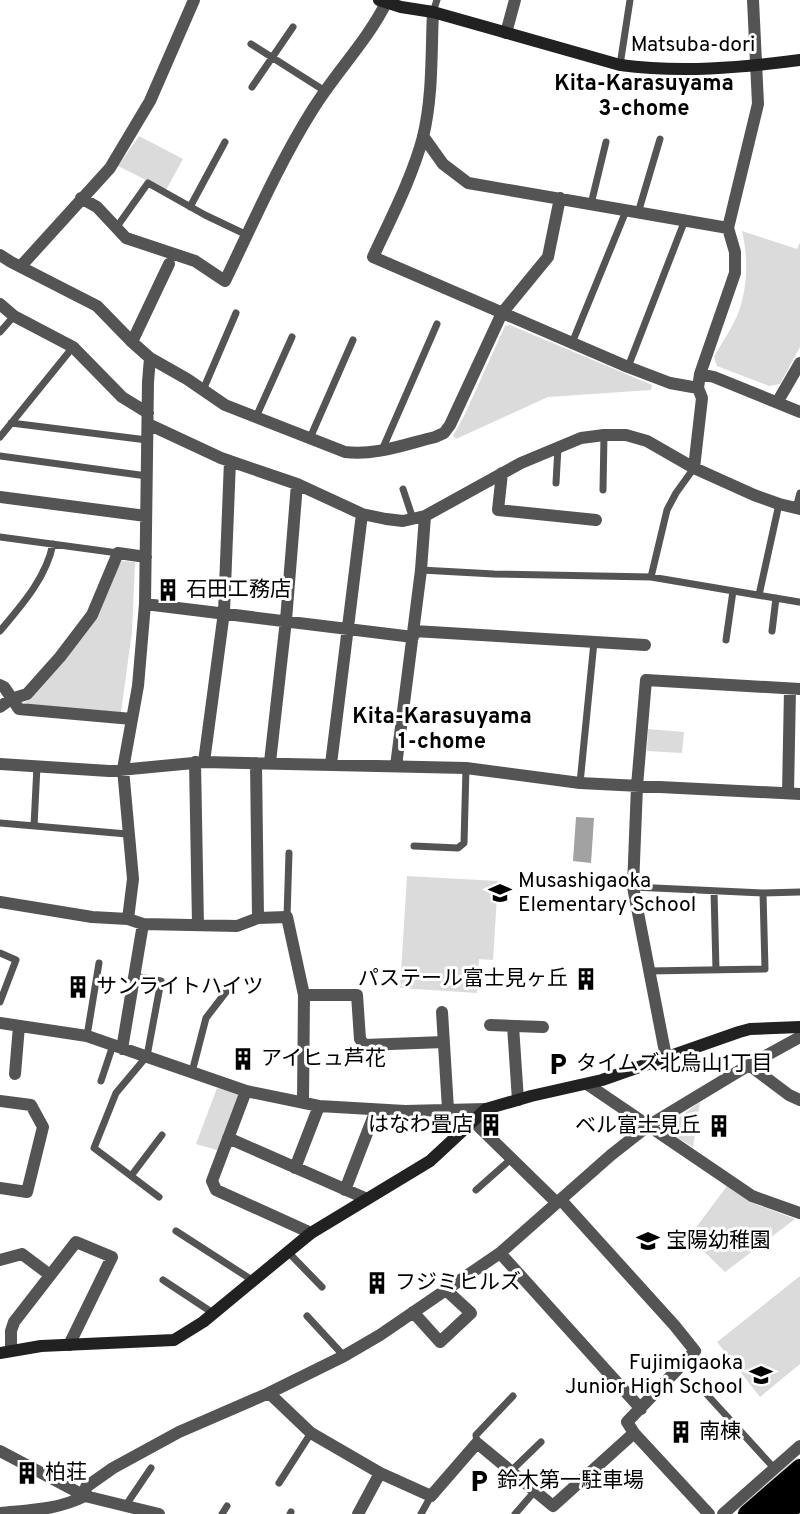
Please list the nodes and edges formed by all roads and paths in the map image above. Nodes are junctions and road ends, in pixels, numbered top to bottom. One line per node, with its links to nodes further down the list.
1 (194, 0): 20 (street)
2 (515, 0): 8 (street)
3 (630, 0): 12 (lane)
4 (753, 0): 13 (street)
5 (383, 1): 6 (street, Matsuba-dori); 15 (street)
6 (435, 6): 8 (street, Matsuba-dori); 16 (street)
7 (293, 27): 10 (lane)
8 (506, 33): 12 (street, Matsuba-dori)
9 (251, 44): 10 (lane)
10 (272, 57): 14 (lane); 15 (lane)
11 (800, 60): 13 (street, Matsuba-dori)
12 (620, 65): 13 (street, Matsuba-dori)
13 (757, 66): 27 (street)
14 (252, 87)
15 (325, 91): 28 (street)
16 (423, 136): 21 (street); 33 (street)
17 (660, 139): 24 (lane)
18 (225, 141): 23 (lane)
19 (606, 142): 22 (lane)
20 (81, 198): 26 (street); 31 (street)
21 (560, 198): 22 (street); 33 (street)
22 (591, 204): 24 (street)
23 (190, 207): 26 (lane); 28 (lane)
24 (632, 212): 25 (street); 41 (lane)
25 (685, 220): 27 (street); 45 (lane)
26 (116, 228): 28 (street)
27 (728, 228): 46 (street)
28 (247, 235)
29 (0, 255): 31 (street)
30 (169, 264): 40 (street)
31 (21, 266): 40 (street)
32 (0, 304): 35 (street)
33 (502, 312): 41 (street); 59 (street)
34 (236, 313): 48 (lane)
35 (14, 316): 37 (lane); 42 (street)
36 (437, 324): 59 (lane)
37 (0, 332)
38 (292, 338): 51 (lane)
39 (353, 340): 56 (lane)
40 (132, 342): 43 (street)
41 (572, 343): 45 (street)
42 (73, 347): 52 (street); 53 (lane)
43 (150, 358): 48 (street); 52 (street)
44 (800, 363): 49 (street)
45 (628, 367): 47 (street)
46 (700, 374): 47 (street); 49 (street)
47 (698, 388): 62 (street)
48 (203, 390): 51 (street)
49 (778, 401): 50 (street)
50 (800, 412)
51 (256, 417): 56 (street)
52 (148, 419): 57 (street); 61 (street)
53 (11, 423): 55 (lane); 57 (lane)
54 (604, 435): 58 (street); 62 (street); 68 (lane)
55 (0, 437)
56 (310, 438): 59 (street)
57 (147, 440): 64 (street)
58 (558, 447): 63 (street); 65 (lane)
59 (382, 450)
60 (0, 456): 64 (lane)
61 (230, 461): 66 (street); 88 (street)
62 (694, 468): 71 (street); 82 (lane)
63 (502, 473): 75 (street); 76 (street)
64 (147, 476): 74 (street)
65 (555, 483)
66 (297, 484): 73 (street); 89 (street)
67 (403, 489): 75 (lane)
68 (603, 490)
69 (800, 493): 72 (lane)
70 (1, 501): 74 (street)
71 (779, 504): 72 (street); 84 (lane)
72 (798, 508)
73 (362, 514): 75 (street); 90 (street)
74 (146, 516): 80 (street)
75 (419, 517): 81 (street)
76 (596, 520)
77 (0, 537): 78 (lane)
78 (53, 544): 79 (lane); 91 (lane)
79 (118, 553): 80 (street); 99 (street)
80 (146, 557): 87 (street)
81 (421, 570): 82 (lane); 93 (street)
82 (651, 577): 83 (lane)
83 (733, 591): 84 (lane); 94 (lane)
84 (759, 595): 85 (lane)
85 (776, 598): 86 (lane); 92 (lane)
86 (799, 602)
87 (145, 604): 88 (street); 101 (street)
88 (224, 612): 89 (street); 102 (street)
89 (286, 620): 90 (street); 103 (street)
90 (349, 628): 93 (street); 106 (street)
91 (0, 631)
92 (772, 631)
93 (413, 634): 95 (street); 108 (street)
94 (726, 640)
95 (594, 642): 96 (street); 111 (lane)
96 (645, 645)
97 (0, 685): 99 (street)
98 (795, 689): 112 (street); 113 (street)
99 (11, 699): 100 (street); 101 (street)
100 (0, 707)
101 (132, 719): 110 (street)
102 (200, 762): 104 (street); 110 (street); 128 (street)
103 (270, 762): 104 (street); 106 (street)
104 (256, 763): 125 (street)
105 (0, 764): 107 (street)
106 (331, 764): 108 (street)
107 (37, 766): 110 (street); 115 (lane)
108 (396, 766): 109 (street)
109 (466, 768): 111 (street); 117 (lane)
110 (123, 769): 116 (street)
111 (580, 783): 112 (street)
112 (637, 786): 113 (street); 119 (street)
113 (794, 794)
114 (0, 823): 115 (lane)
115 (34, 826): 116 (lane)
116 (127, 834): 126 (street)
117 (414, 846)
118 (288, 853): 124 (lane)
119 (633, 886): 120 (lane); 132 (street)
120 (714, 891): 122 (lane); 131 (lane)
121 (800, 892): 122 (lane)
122 (763, 893): 131 (lane)
123 (0, 902): 126 (street)
124 (288, 917): 125 (street); 135 (street)
125 (258, 918): 128 (street)
126 (128, 919): 127 (street)
127 (143, 924): 128 (street); 133 (street)
128 (198, 925)
129 (0, 953): 136 (lane)
130 (99, 963): 144 (lane)
131 (716, 970): 132 (lane)
132 (649, 971): 149 (street)
133 (135, 976): 147 (street); 148 (lane)
134 (226, 992): 151 (lane)
135 (303, 995): 146 (street); 159 (street)
136 (0, 1002)
137 (442, 1012): 146 (street)
138 (0, 1023): 140 (street)
139 (490, 1025): 141 (street)
140 (19, 1026): 144 (street); 152 (street)
141 (513, 1026): 142 (street); 156 (street)
142 (543, 1027)
143 (800, 1027): 149 (street)
144 (87, 1036): 147 (street)
145 (800, 1037): 150 (street)
146 (444, 1042): 161 (street)
147 (118, 1047): 148 (street); 153 (lane)
148 (147, 1056): 151 (street); 170 (lane)
149 (666, 1057): 154 (street)
150 (749, 1065): 157 (street); 165 (street)
151 (192, 1072): 155 (street)
152 (15, 1074)
153 (101, 1081)
154 (587, 1084): 156 (street); 165 (street)
155 (246, 1091): 159 (street); 167 (street)
156 (518, 1100): 162 (street)
157 (800, 1100)
158 (0, 1101): 171 (street)
159 (303, 1102): 160 (street)
160 (319, 1106): 163 (street); 169 (street)
161 (448, 1109): 162 (street); 163 (street)
162 (486, 1109): 164 (street)
163 (376, 1110): 172 (street)
164 (474, 1122): 168 (street); 175 (street)
165 (648, 1126): 176 (street); 177 (street)
166 (162, 1135): 170 (lane)
167 (228, 1138): 169 (street); 179 (street)
168 (511, 1159): 173 (lane); 176 (street)
169 (295, 1168): 172 (street)
170 (131, 1176): 174 (lane)
171 (0, 1188)
172 (345, 1190): 175 (street)
173 (476, 1190)
174 (159, 1197)
175 (367, 1199): 179 (street)
176 (559, 1201): 181 (street); 198 (street)
177 (800, 1213)
178 (176, 1231): 185 (lane)
179 (311, 1233): 180 (street)
180 (287, 1251): 185 (street); 186 (lane)
181 (500, 1253): 187 (street); 198 (street)
182 (0, 1260): 183 (street)
183 (50, 1275): 191 (street); 192 (street)
184 (163, 1280): 189 (lane)
185 (252, 1280): 189 (street)
186 (322, 1287)
187 (446, 1290): 188 (street); 188 (street)
188 (413, 1312): 194 (street)
189 (213, 1313): 192 (street)
190 (308, 1316): 194 (lane)
191 (5, 1329): 193 (street)
192 (69, 1345): 193 (street)
193 (6, 1352)
194 (344, 1356): 196 (street)
195 (701, 1388): 207 (lane)
196 (269, 1393): 199 (street); 214 (street)
197 (513, 1396): 202 (lane)
198 (641, 1409): 200 (street)
199 (311, 1433): 210 (street); 211 (lane)
200 (634, 1433): 213 (street); 226 (street)
201 (542, 1442): 209 (lane)
202 (477, 1443): 209 (street); 215 (street)
203 (800, 1446): 207 (street)
204 (0, 1451): 214 (street)
205 (800, 1459): 228 (main road)
206 (151, 1468): 217 (lane)
207 (774, 1468): 227 (street)
208 (800, 1468): 229 (highway)
209 (511, 1471): 213 (street)
210 (380, 1473): 215 (street); 223 (street)
211 (279, 1483)
212 (800, 1488): 230 (highway)
213 (535, 1491): 225 (lane)
214 (85, 1496): 217 (street); 219 (street)
215 (431, 1496): 224 (lane)
216 (800, 1503): 231 (main road)
217 (126, 1505): 221 (street)
218 (227, 1506): 222 (lane)
219 (28, 1512): 220 (street)
220 (0, 1513)
221 (155, 1514)
222 (222, 1514)
223 (358, 1514)
224 (421, 1514)
225 (515, 1514)
226 (709, 1514)
227 (723, 1514)
228 (736, 1514)
229 (747, 1514)
230 (771, 1514)
231 (787, 1514)

